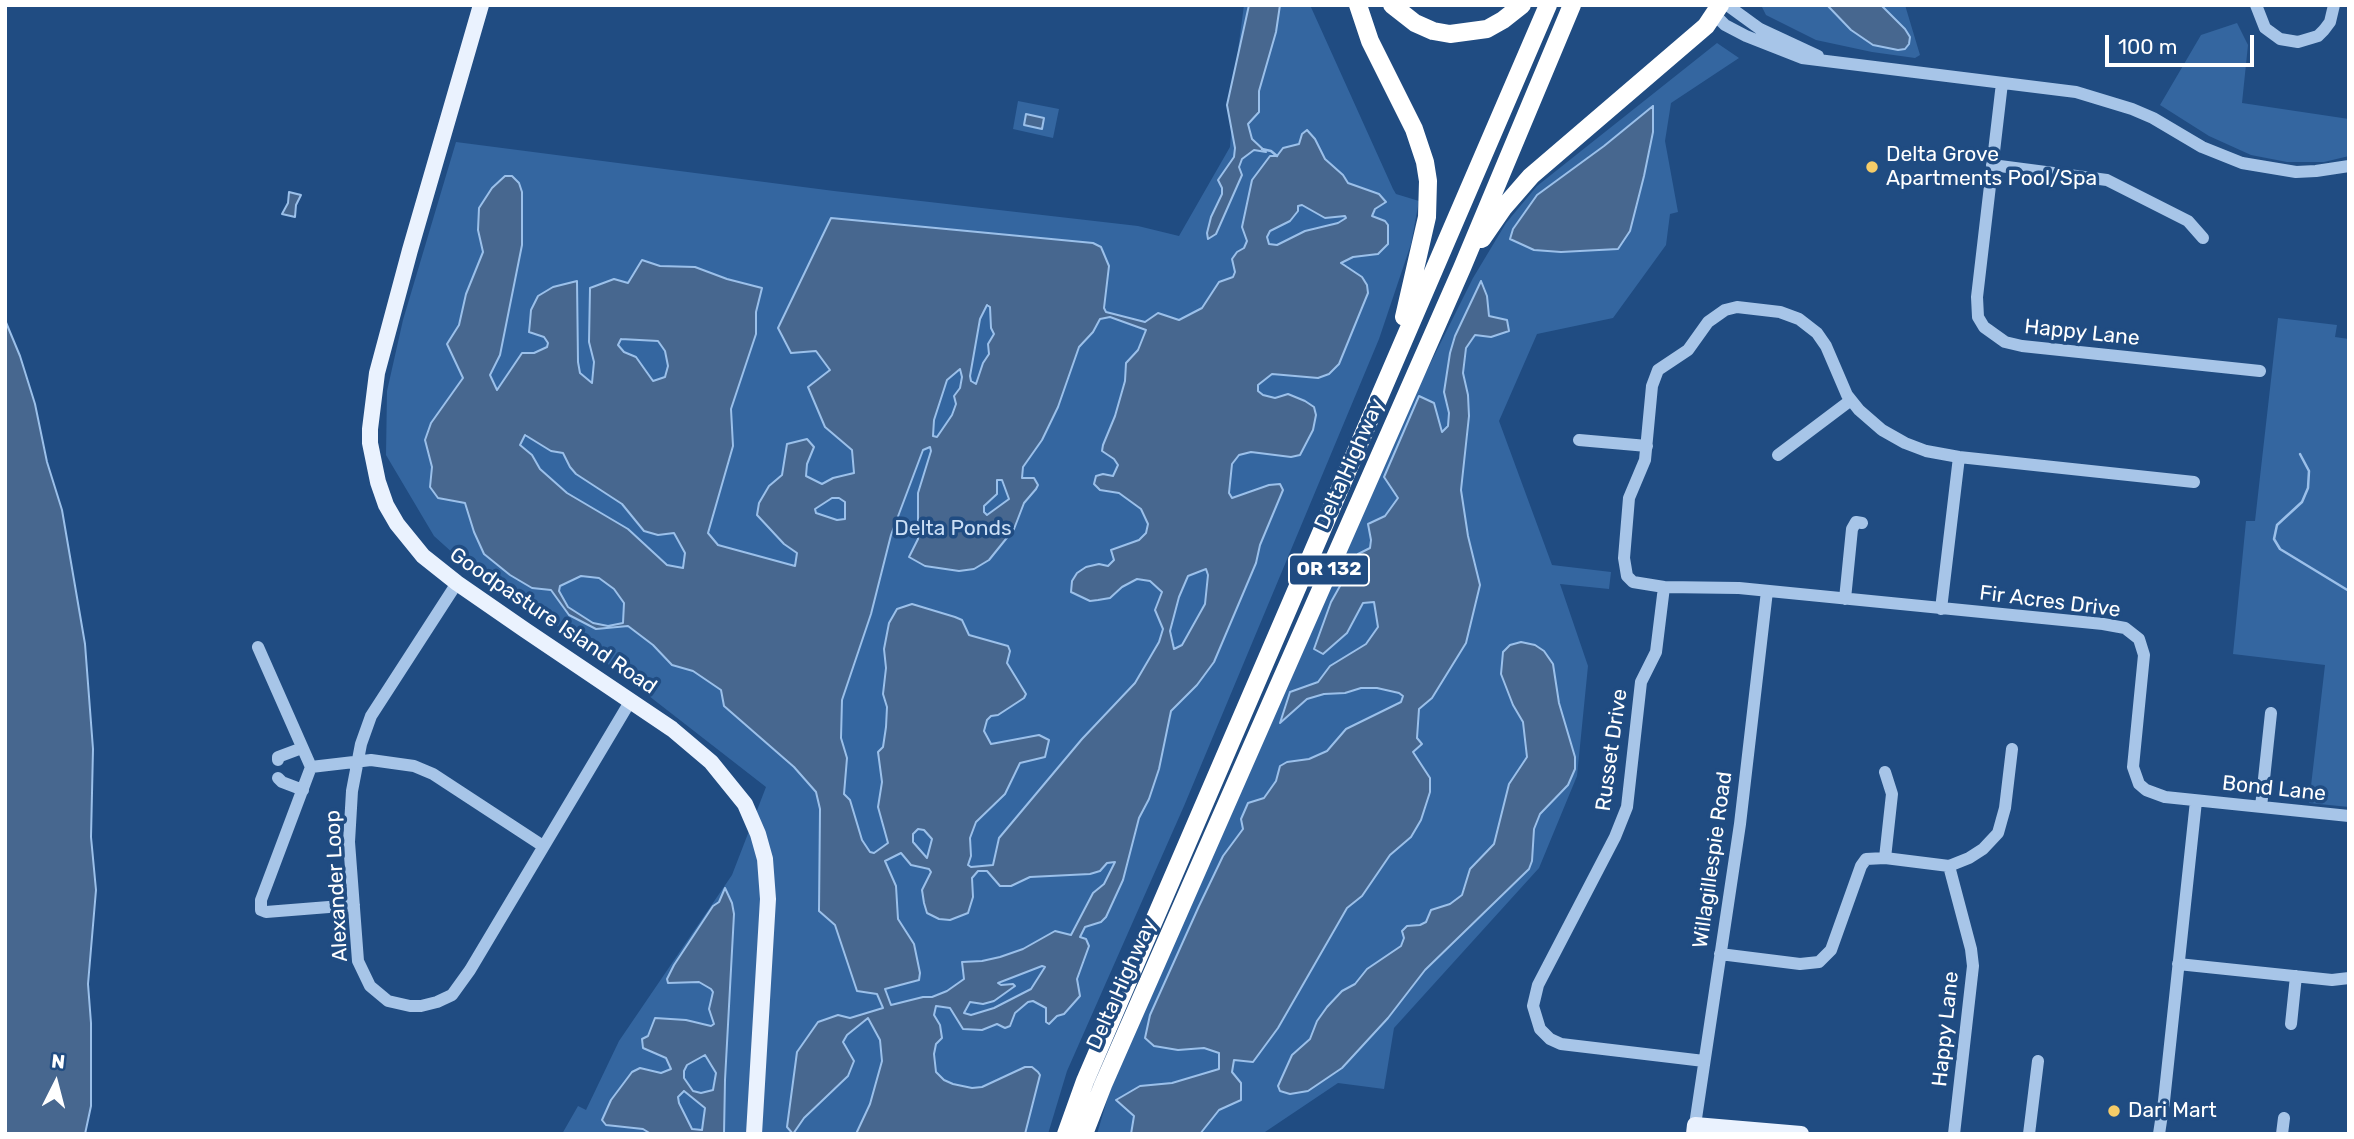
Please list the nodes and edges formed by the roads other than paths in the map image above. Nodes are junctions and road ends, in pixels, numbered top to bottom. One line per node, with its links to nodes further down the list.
1 (481, 5): 24 (main road, Goodpasture Island Road)
2 (1358, 5): 16 (highway)
3 (1392, 5): 4 (highway)
4 (1522, 5)
5 (1548, 5): 16 (highway, Delta Highway / OR 132)
6 (1572, 5): 14 (highway, Delta Highway / OR 132)
7 (2256, 5): 8 (street)
8 (2333, 5)
9 (1717, 8): 10 (street); 14 (highway)
10 (2002, 83): 11 (street, Happy Lane); 12 (street)
11 (1992, 165): 13 (street); 15 (street, Happy Lane)
12 (2349, 166)
13 (2203, 238)
14 (1462, 268): 58 (highway, Delta Highway / OR 132)
15 (2260, 371)
16 (1388, 379): 57 (highway, Delta Highway / OR 132)
17 (1851, 400): 19 (street); 20 (street); 21 (street)
18 (1579, 440): 19 (street)
19 (1647, 446): 25 (street)
20 (1778, 455)
21 (1958, 457): 22 (street); 28 (street)
22 (2194, 482)
23 (1862, 523): 27 (street)
24 (457, 583): 30 (main road, Goodpasture Island Road); 35 (street, Alexander Loop)
25 (1664, 587): 26 (street, Fir Acres Drive); 52 (street, Russet Drive)
26 (1767, 591): 27 (street, Fir Acres Drive); 47 (street, Willagillespie Road)
27 (1844, 599): 28 (street, Fir Acres Drive)
28 (1941, 609): 40 (street, Fir Acres Drive)
29 (258, 647): 32 (street)
30 (631, 700): 43 (street, Alexander Loop); 56 (main road, Goodpasture Island Road)
31 (2271, 713): 41 (street)
32 (302, 748): 34 (street); 36 (street)
33 (2012, 749): 45 (street)
34 (278, 760)
35 (358, 761): 36 (street); 43 (street); 46 (street, Alexander Loop)
36 (311, 767): 39 (street)
37 (1885, 772): 44 (street)
38 (278, 778): 39 (street)
39 (303, 790): 46 (street)
40 (2196, 801): 41 (street, Bond Lane); 48 (street)
41 (2261, 807): 42 (street, Bond Lane)
42 (2349, 816)
43 (543, 846): 46 (street, Alexander Loop)
44 (1885, 858): 45 (street); 47 (street)
45 (1949, 866): 60 (street, Happy Lane)
46 (354, 905)
47 (1720, 954): 52 (street, Willagillespie Road)
48 (2178, 964): 49 (street); 62 (street)
49 (2296, 976): 50 (street); 51 (street)
50 (2349, 978)
51 (2291, 1024)
52 (1704, 1060): 55 (street, Willagillespie Road)
53 (2038, 1060): 61 (street)
54 (2284, 1118): 63 (street)
55 (1694, 1129): 59 (main road)
56 (754, 1134)
57 (1066, 1134)
58 (1084, 1134)
59 (1801, 1134)
60 (1954, 1134)
61 (2029, 1134)
62 (2159, 1134)
63 (2282, 1134)

